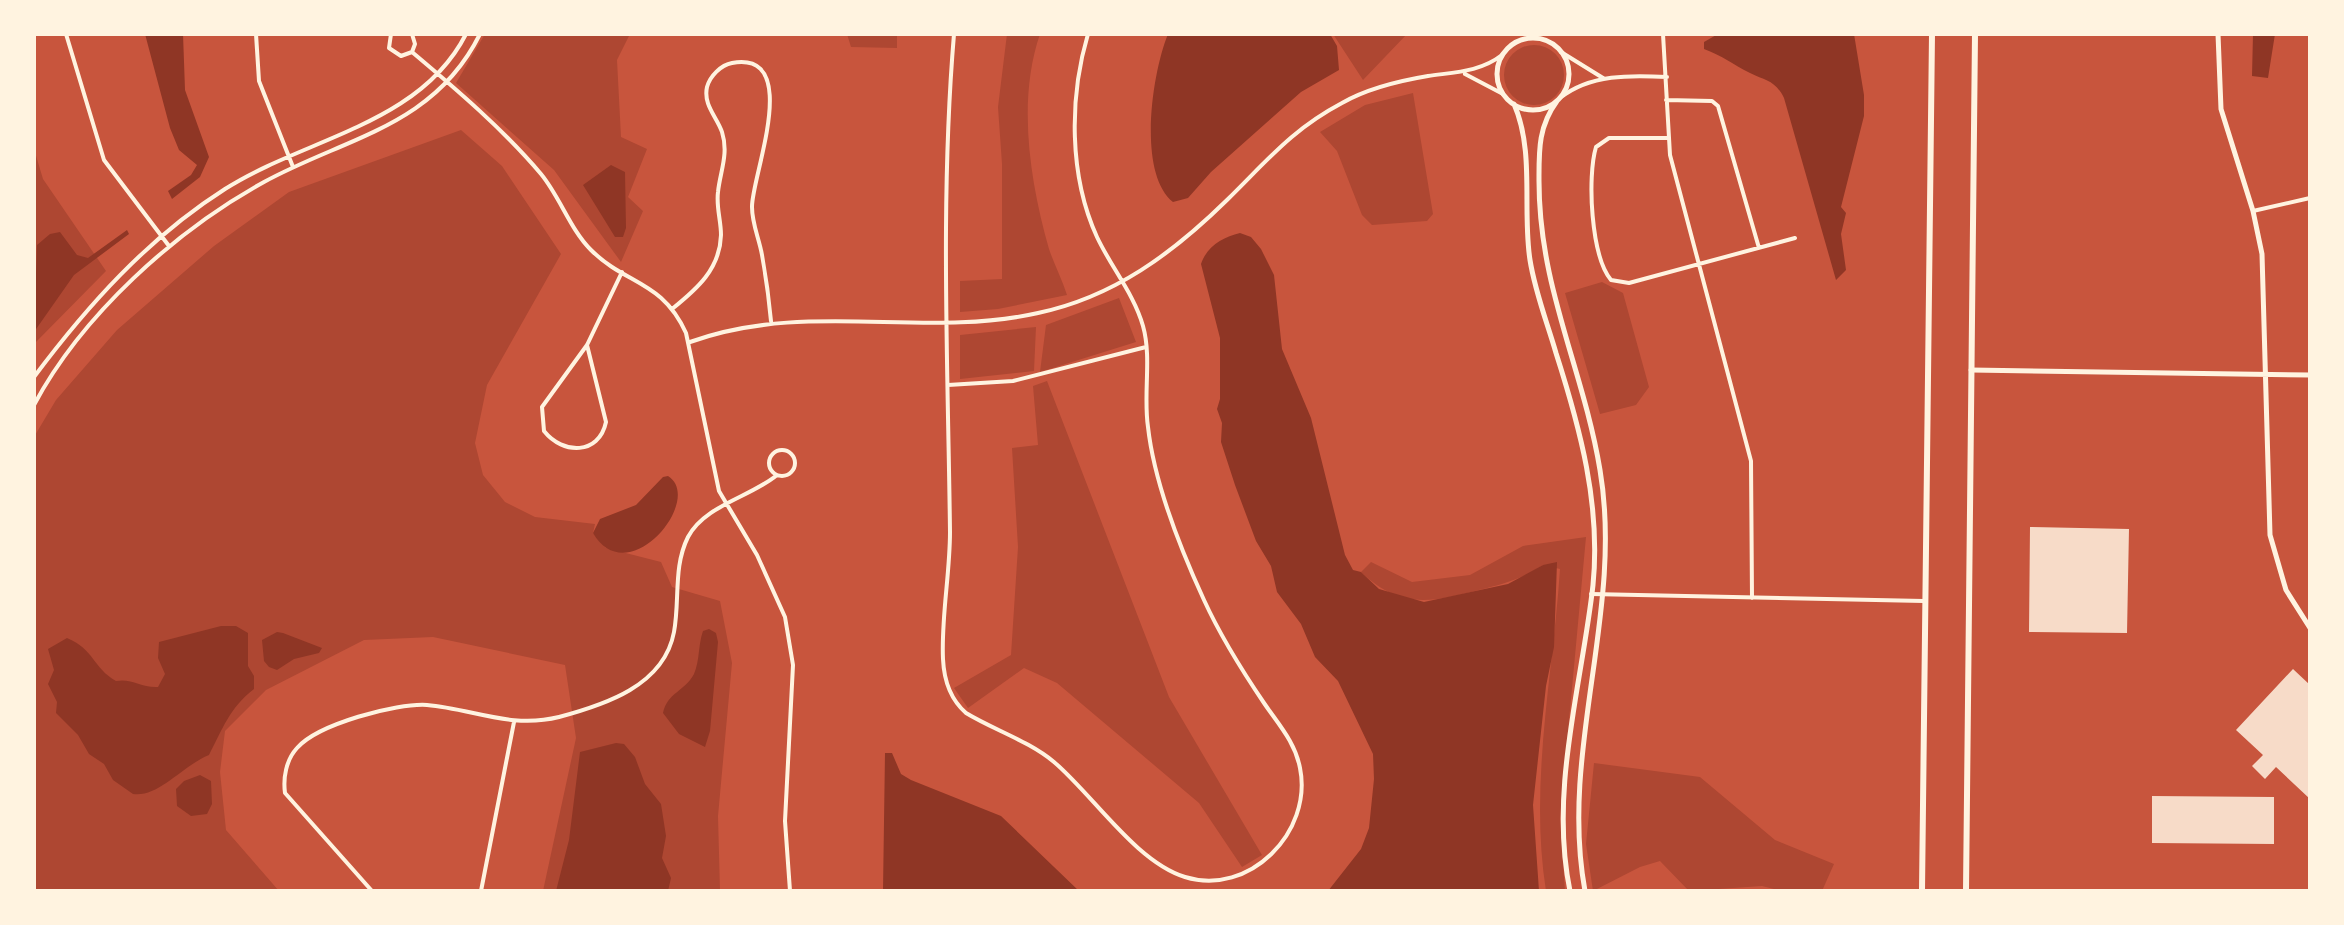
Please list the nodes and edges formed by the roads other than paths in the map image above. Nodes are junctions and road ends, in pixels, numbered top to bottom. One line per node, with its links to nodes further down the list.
1 (66, 34): 34 (street)
2 (256, 34): 30 (street)
3 (391, 34): 17 (street)
4 (412, 34): 17 (street)
5 (466, 34): 21 (street)
6 (480, 34): 24 (street)
7 (954, 34): 43 (street)
8 (1088, 34): 40 (street)
9 (1517, 34): 15 (street)
10 (1548, 34): 16 (street)
11 (1663, 34): 22 (street)
12 (1932, 34): 58 (highway)
13 (1975, 34): 47 (highway)
14 (2218, 34): 33 (street)
15 (1511, 45): 16 (street); 19 (street)
16 (1556, 46): 18 (street)
17 (412, 52): 21 (street)
18 (1561, 52): 23 (street); 26 (street)
19 (1502, 55): 20 (street); 25 (street)
20 (1463, 73): 25 (street); 40 (street)
21 (440, 75): 24 (street); 30 (street)
22 (1667, 77): 23 (street); 27 (street)
23 (1603, 78): 26 (street)
24 (448, 83): 31 (street); 39 (street)
25 (1503, 94): 28 (street)
26 (1558, 99): 28 (street); 56 (street)
27 (1666, 100): 29 (street); 37 (street)
28 (1514, 104): 55 (street)
29 (1668, 138): 38 (street); 38 (street)
30 (286, 156): 31 (street); 34 (street)
31 (293, 167): 36 (street)
32 (2310, 198): 33 (street)
33 (2253, 211): 48 (street)
34 (162, 236): 36 (street); 50 (street)
35 (1795, 238): 37 (street)
36 (169, 246): 52 (street)
37 (1759, 248): 38 (street)
38 (1700, 264): 57 (street)
39 (622, 272): 41 (street); 45 (street)
40 (1123, 282): 43 (street); 46 (street)
41 (672, 309): 42 (street); 44 (street)
42 (771, 321): 43 (street); 44 (street)
43 (948, 321): 51 (street)
44 (690, 342): 54 (street)
45 (587, 345): 45 (street)
46 (1146, 347): 51 (street); 51 (street)
47 (1971, 370): 48 (street); 67 (highway)
48 (2267, 375): 49 (street); 59 (street)
49 (2310, 375)
50 (34, 377)
51 (948, 385)
52 (34, 405)
53 (777, 475): 53 (street); 54 (street)
54 (725, 506): 60 (street); 63 (street)
55 (1590, 594): 56 (street); 64 (street)
56 (1604, 597): 57 (street); 65 (street)
57 (1752, 598): 58 (street)
58 (1924, 601): 66 (highway)
59 (2310, 628)
60 (514, 722): 61 (street); 62 (street)
61 (372, 891)
62 (481, 891)
63 (790, 891)
64 (1570, 891)
65 (1585, 891)
66 (1922, 891)
67 (1966, 891)

